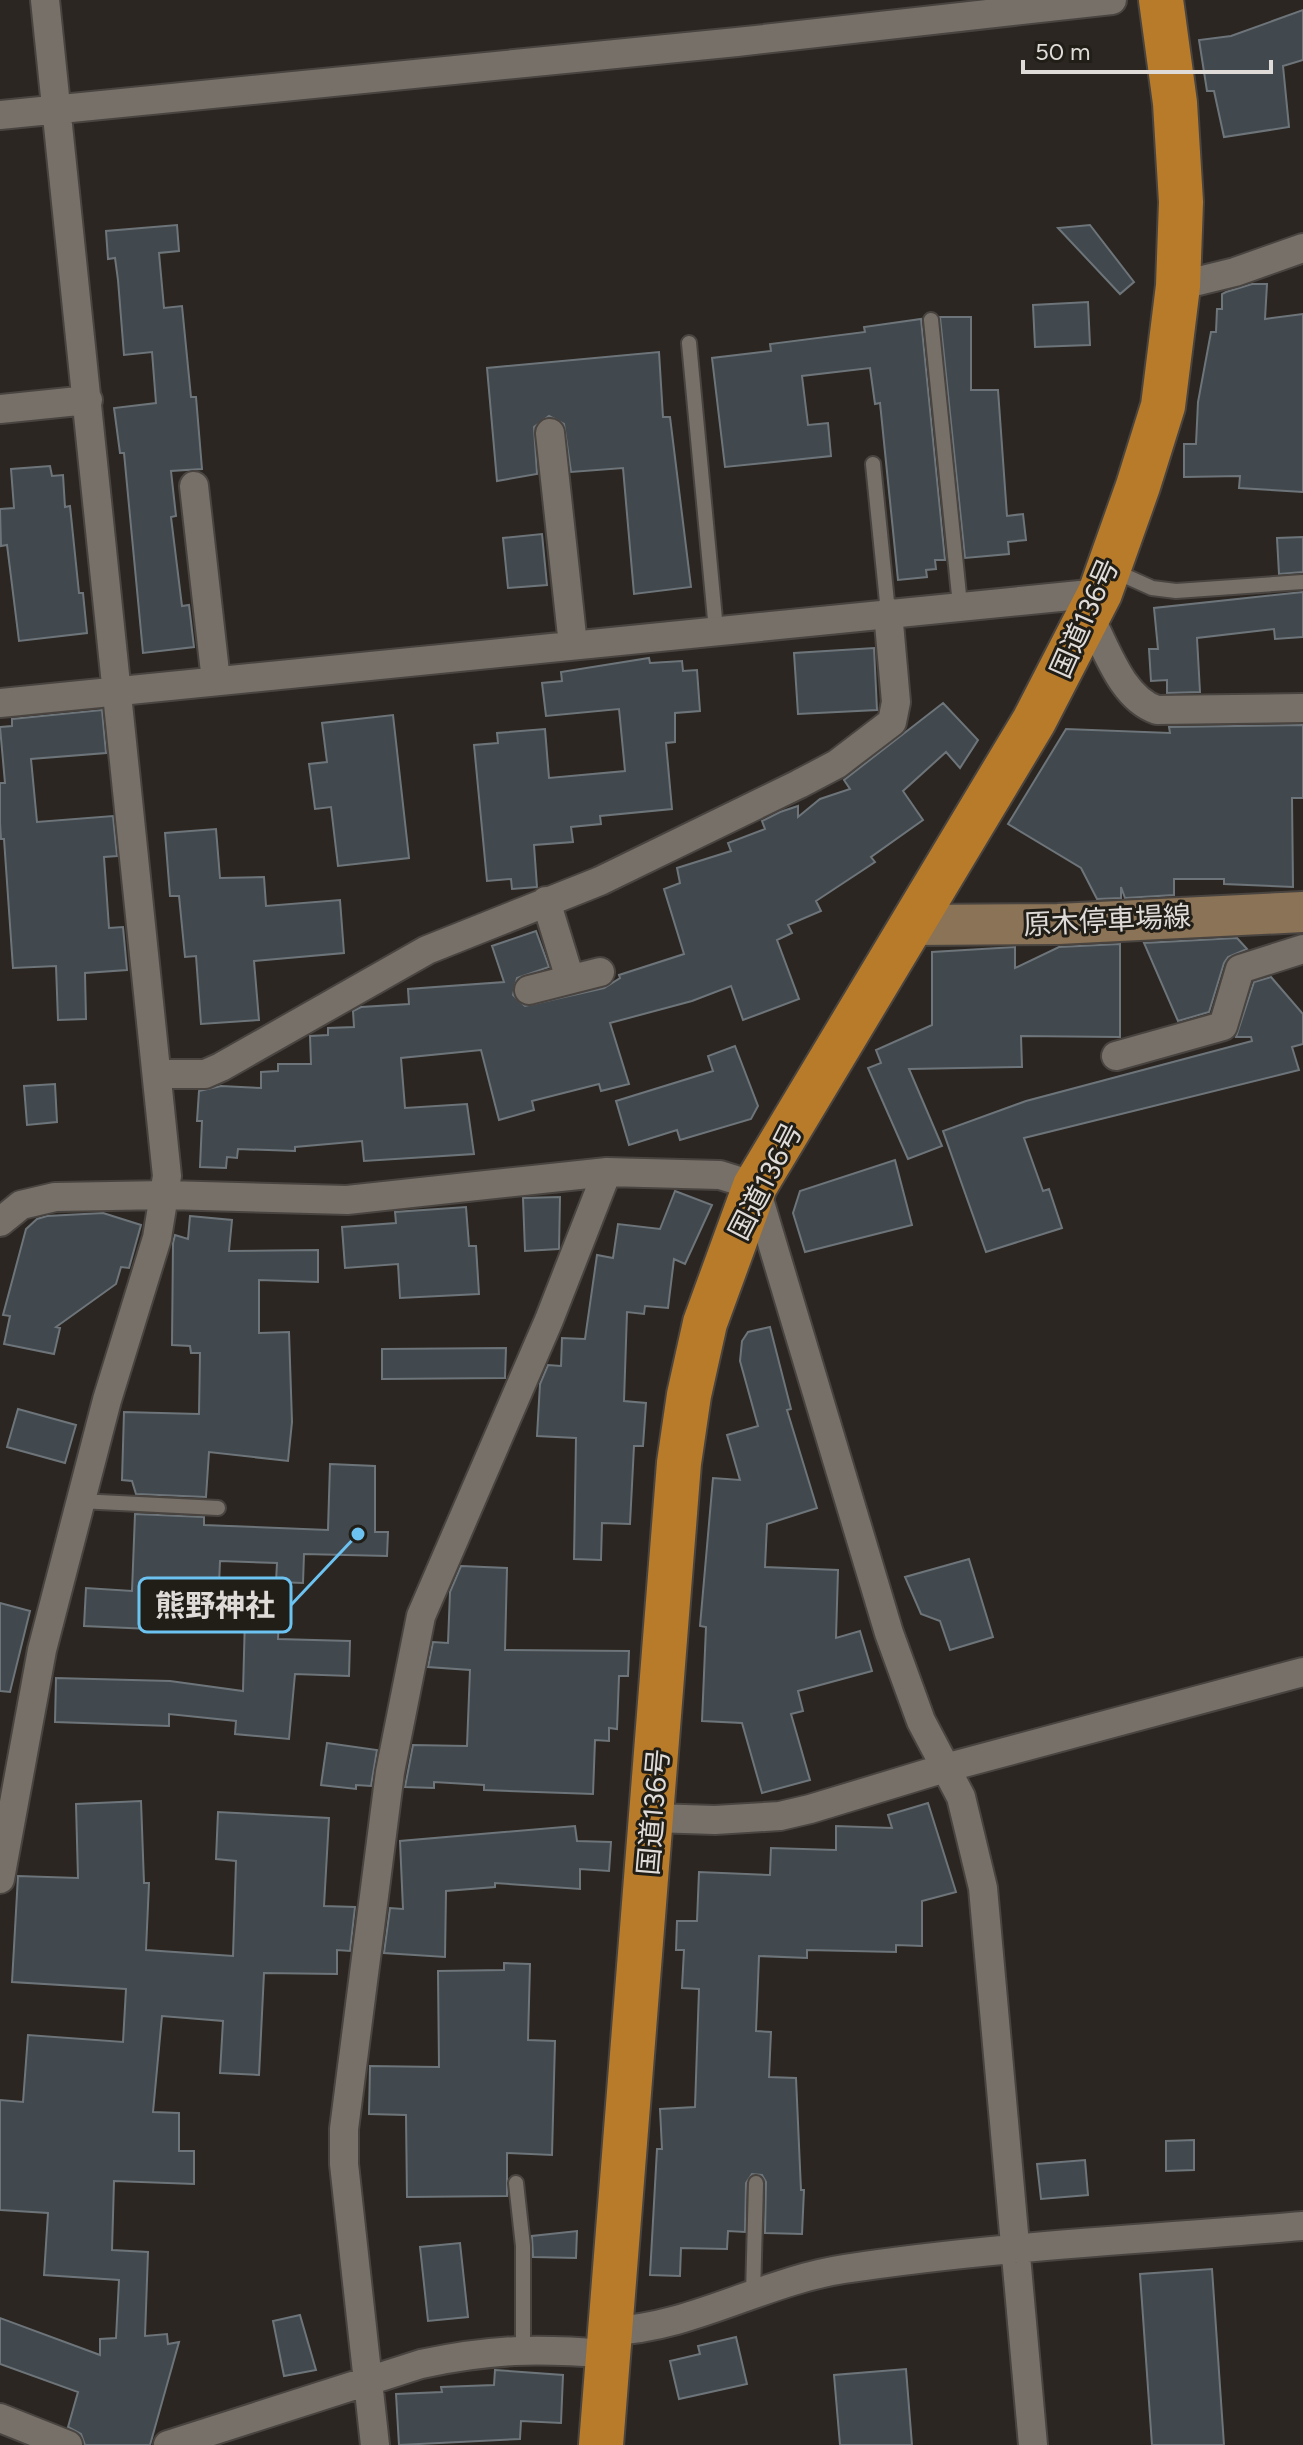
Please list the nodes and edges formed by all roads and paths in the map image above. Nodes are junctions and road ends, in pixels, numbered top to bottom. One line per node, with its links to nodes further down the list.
1 (45, 0): 4 (street)
2 (1112, 0): 4 (street)
3 (1161, 0): 7 (highway, 国道136号)
4 (57, 108): 5 (street); 10 (street)
5 (0, 115)
6 (1303, 248): 7 (street)
7 (1178, 286): 16 (highway, 国道136号)
8 (931, 320): 17 (lane)
9 (689, 343): 19 (lane)
10 (88, 400): 11 (street); 22 (street)
11 (0, 409)
12 (550, 433): 20 (street)
13 (873, 464): 18 (lane)
14 (194, 486): 21 (street)
15 (1303, 582): 16 (lane)
16 (1099, 592): 17 (street); 24 (street); 26 (highway, 国道136号)
17 (960, 605): 18 (street)
18 (888, 612): 19 (street); 25 (street)
19 (716, 630): 20 (street)
20 (573, 645): 21 (street)
21 (216, 681): 22 (street)
22 (118, 691): 23 (street); 32 (street)
23 (0, 701)
24 (1303, 708)
25 (546, 901): 29 (street); 32 (street)
26 (912, 925): 27 (main road, 原木停車場線); 34 (highway, 国道136号)
27 (1300, 931): 31 (street)
28 (600, 972): 29 (street)
29 (570, 979): 30 (street)
30 (529, 990)
31 (1116, 1056)
32 (159, 1074): 35 (street)
33 (607, 1172): 34 (street); 35 (street); 50 (street)
34 (755, 1186): 40 (street); 41 (highway, 国道136号)
35 (166, 1195): 36 (street); 37 (street)
36 (0, 1222)
37 (79, 1501): 38 (lane); 42 (street)
38 (218, 1508)
39 (1303, 1672): 40 (street)
40 (945, 1768): 41 (street); 46 (street)
41 (653, 1818): 48 (highway, 国道136号)
42 (0, 1879)
43 (516, 2183): 49 (lane)
44 (756, 2183): 47 (lane)
45 (1303, 2226): 46 (street)
46 (1016, 2250): 47 (street); 56 (street)
47 (753, 2295): 48 (street)
48 (610, 2342): 49 (street); 55 (highway, 国道136号)
49 (523, 2349): 50 (street)
50 (369, 2382): 52 (street); 54 (street)
51 (0, 2418): 53 (street)
52 (180, 2443)
53 (68, 2445)
54 (375, 2445)
55 (601, 2445)
56 (1033, 2445)

